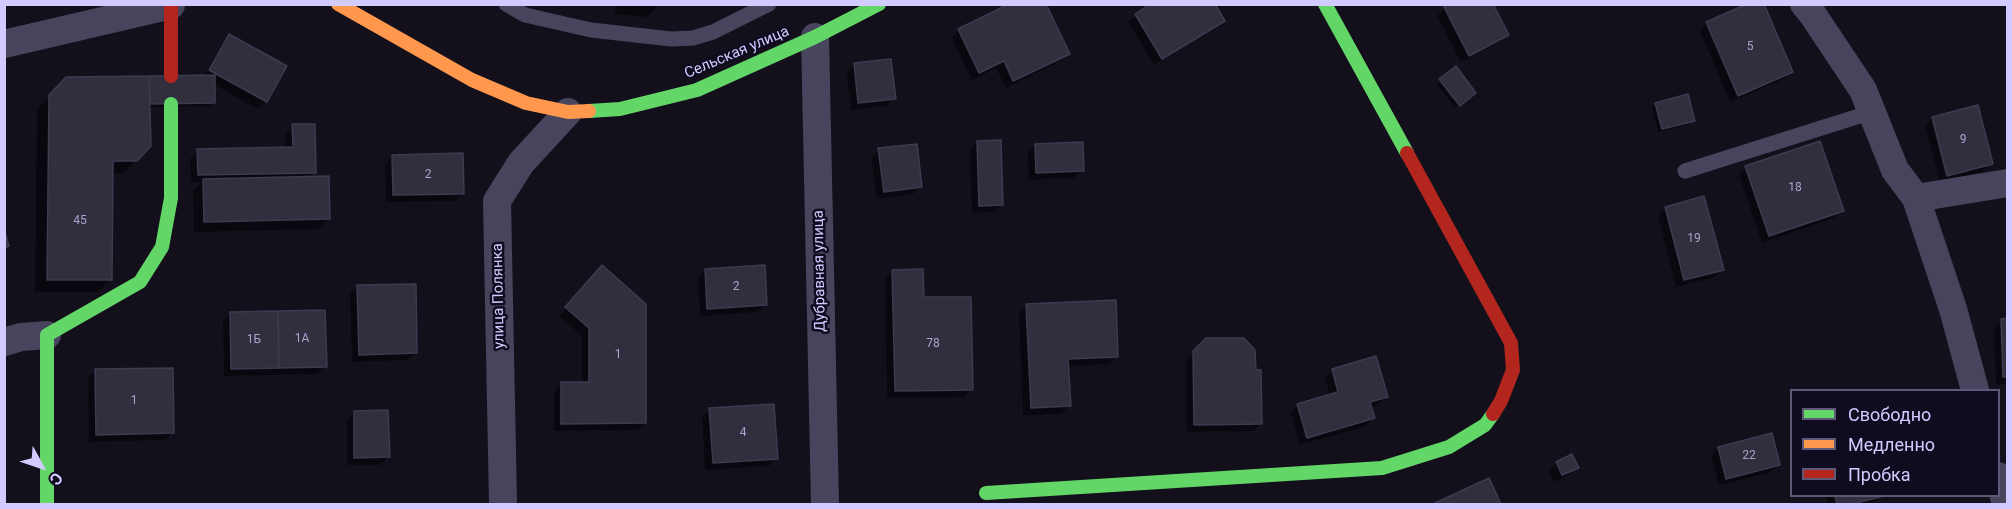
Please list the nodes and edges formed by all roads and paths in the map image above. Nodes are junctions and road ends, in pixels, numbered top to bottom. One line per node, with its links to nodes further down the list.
1 (338, 4): 12 (street, Сельская улица)
2 (506, 4): 3 (lane)
3 (769, 4)
4 (879, 4): 8 (street, Сельская улица)
5 (1325, 4): 21 (street)
6 (1804, 4): 13 (street)
7 (171, 5): 9 (street); 10 (street)
8 (814, 37): 12 (street, Сельская улица); 24 (street, Дубравная улица)
9 (4, 44)
10 (171, 76)
11 (171, 104): 17 (street)
12 (568, 112): 23 (street, улица Полянка)
13 (1872, 112): 14 (lane); 16 (street)
14 (1685, 171)
15 (2007, 183): 16 (street)
16 (1916, 198): 19 (street)
17 (47, 335): 18 (street); 22 (street)
18 (4, 342)
19 (1975, 389)
20 (2000, 483): 25 (street)
21 (987, 493)
22 (47, 504)
23 (502, 504)
24 (825, 504)
25 (2006, 504)

